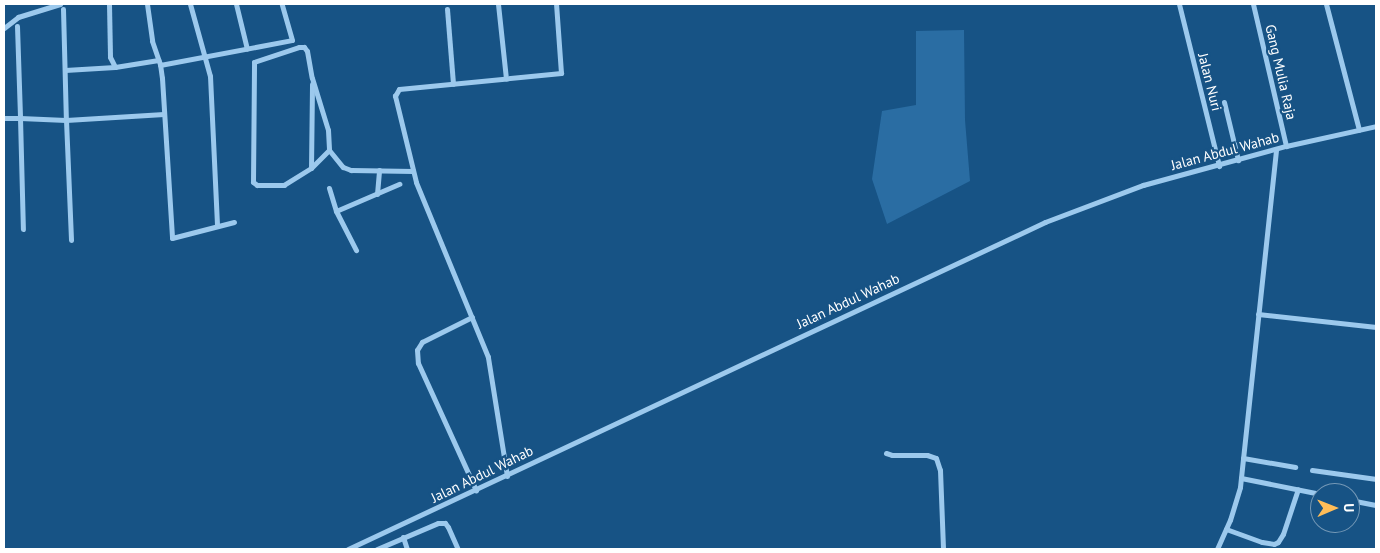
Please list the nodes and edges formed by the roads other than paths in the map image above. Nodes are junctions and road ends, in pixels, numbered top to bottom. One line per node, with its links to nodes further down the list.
1 (109, 4): 18 (street)
2 (147, 4): 17 (street)
3 (190, 4): 16 (street)
4 (236, 4): 15 (street)
5 (282, 4): 15 (street)
6 (498, 4): 21 (street)
7 (556, 4): 21 (street)
8 (1179, 4): 34 (street, Jalan Nuri)
9 (1253, 4): 30 (street, Gang Mulia Raja)
10 (1326, 4): 29 (street)
11 (61, 6): 14 (street); 19 (street)
12 (447, 9): 22 (street)
13 (17, 26): 26 (street)
14 (4, 28)
15 (247, 49): 16 (street)
16 (203, 56): 17 (street); 43 (street)
17 (159, 62): 18 (street); 24 (street)
18 (115, 67): 19 (street)
19 (65, 70): 27 (street)
20 (312, 78): 32 (street); 35 (street); 35 (street)
21 (506, 79): 22 (street)
22 (453, 84): 37 (street)
23 (1224, 102): 33 (street)
24 (164, 114): 27 (street); 43 (street)
25 (4, 118): 26 (street)
26 (20, 118): 27 (street); 44 (street)
27 (66, 120): 45 (street)
28 (1376, 126): 29 (street, Jalan Abdul Wahab)
29 (1358, 130): 30 (street, Jalan Abdul Wahab)
30 (1286, 146): 31 (street, Jalan Abdul Wahab)
31 (1276, 149): 33 (street, Jalan Abdul Wahab); 47 (street)
32 (329, 150): 35 (street); 36 (street)
33 (1238, 160): 34 (street, Jalan Abdul Wahab)
34 (1219, 166): 54 (street, Jalan Abdul Wahab)
35 (311, 168)
36 (378, 170): 37 (street); 40 (street)
37 (413, 171): 48 (street)
38 (399, 184): 40 (street)
39 (329, 188): 41 (street)
40 (377, 194): 41 (street)
41 (336, 212): 46 (street)
42 (234, 222): 43 (street)
43 (217, 226)
44 (23, 229)
45 (71, 240)
46 (356, 250)
47 (1258, 314): 49 (street); 51 (street)
48 (472, 317): 54 (street); 57 (street)
49 (1376, 327)
50 (886, 453): 68 (street)
51 (1244, 458): 52 (street); 55 (street)
52 (1295, 467)
53 (1312, 470): 56 (street)
54 (507, 476): 57 (street, Jalan Abdul Wahab)
55 (1241, 478): 58 (street); 62 (street)
56 (1376, 479)
57 (476, 490): 64 (street, Jalan Abdul Wahab)
58 (1298, 490): 59 (street); 62 (street)
59 (1310, 492)
60 (1360, 502): 61 (street)
61 (1376, 505)
62 (1226, 529): 69 (street)
63 (403, 537): 65 (street); 66 (street); 67 (street)
64 (348, 549)
65 (377, 549)
66 (407, 549)
67 (458, 549)
68 (942, 549)
69 (1217, 549)

